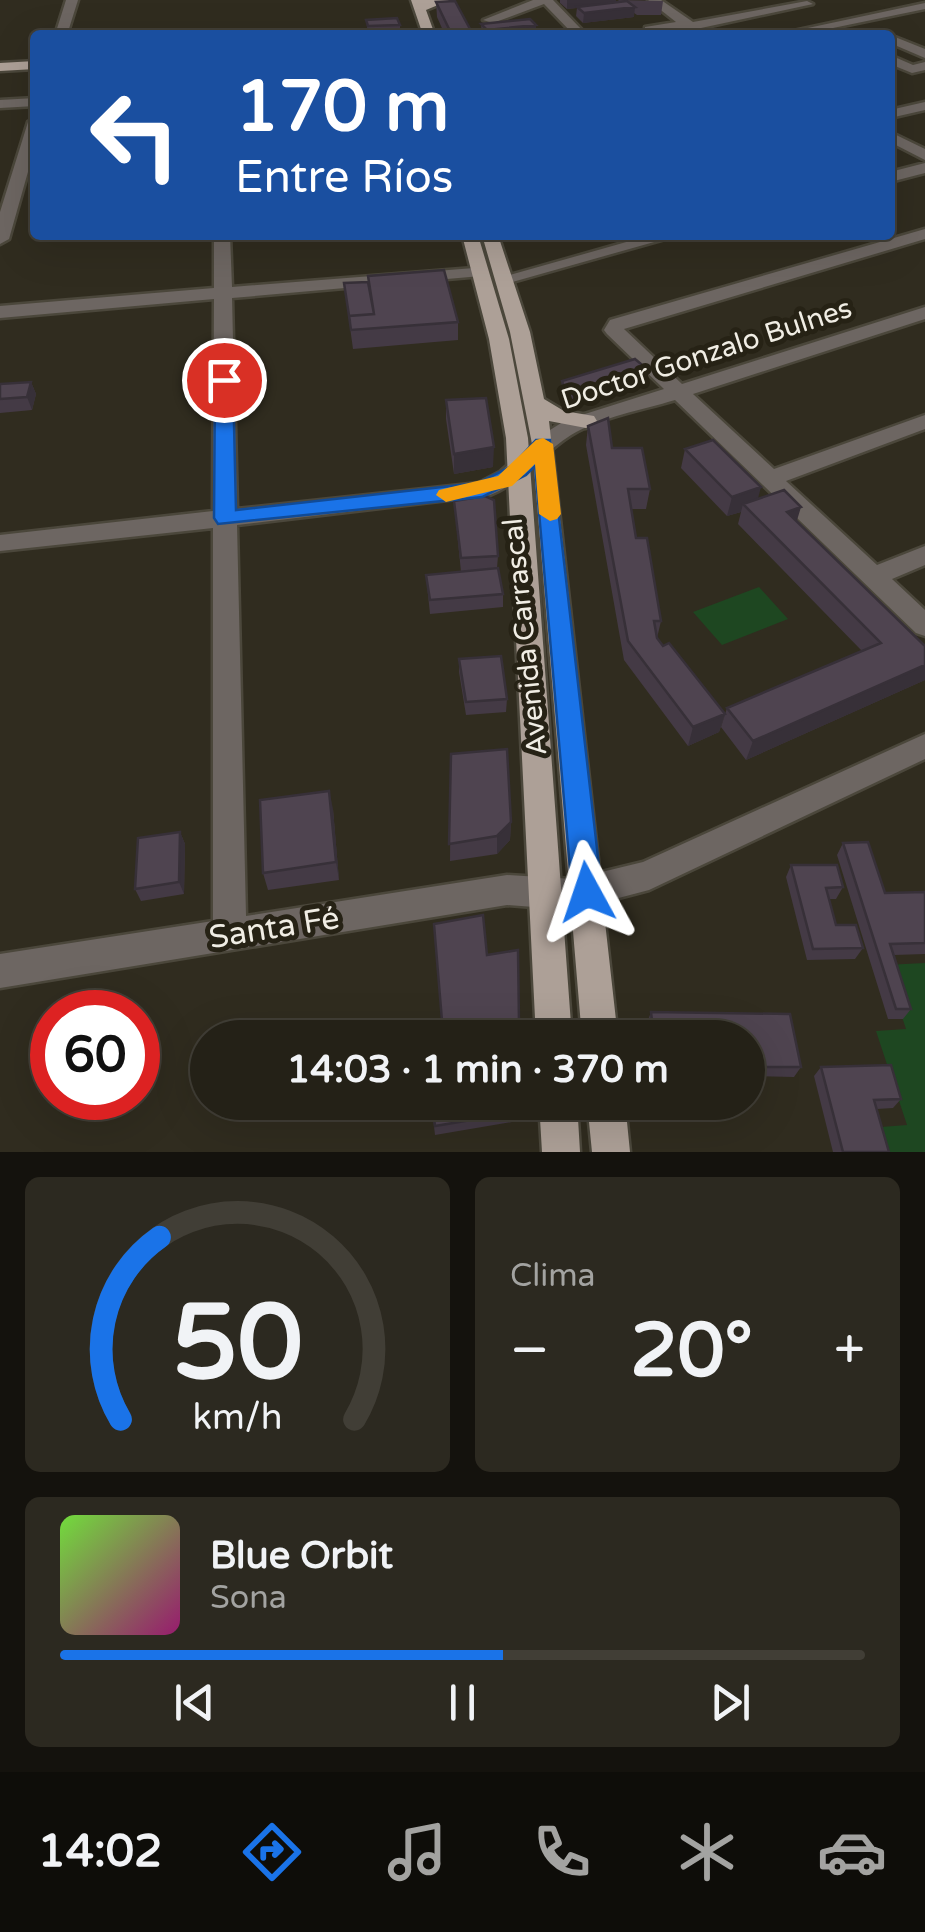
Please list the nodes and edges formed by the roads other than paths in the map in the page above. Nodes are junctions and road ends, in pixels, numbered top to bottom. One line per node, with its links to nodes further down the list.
1 (72, 0): 14 (street)
2 (402, 0): 9 (main road)
3 (444, 0): 7 (main road)
4 (545, 0): 10 (street); 16 (street)
5 (654, 0): 12 (street)
6 (802, 2): 11 (street); 12 (street)
7 (418, 4): 15 (main road)
8 (925, 6): 11 (street)
9 (407, 18)
10 (489, 20)
11 (846, 22): 13 (street)
12 (685, 25): 17 (street); 18 (street)
13 (821, 27): 19 (street); 20 (street)
14 (63, 30)
15 (426, 30)
16 (577, 30)
17 (649, 30)
18 (694, 30)
19 (806, 30)
20 (827, 30)
21 (895, 41): 22 (street)
22 (925, 54)
23 (895, 61): 25 (street)
24 (30, 65): 26 (main road)
25 (925, 66)
26 (0, 67)
27 (30, 102): 28 (street)
28 (0, 104)
29 (925, 106): 30 (street)
30 (895, 113)
31 (895, 139): 32 (street)
32 (925, 155)
33 (29, 161): 34 (street); 38 (street)
34 (4, 163)
35 (925, 168): 36 (street)
36 (895, 176)
37 (925, 234): 48 (street)
38 (0, 239)
39 (222, 240): 45 (street)
40 (472, 240): 43 (main road, Avenida Carrascal)
41 (492, 240): 44 (main road, Avenida Carrascal)
42 (652, 240): 44 (street)
43 (481, 271): 45 (street); 53 (main road, Avenida Carrascal)
44 (504, 279): 49 (main road, Avenida Carrascal)
45 (223, 293): 46 (street); 55 (street)
46 (0, 312)
47 (925, 313): 48 (street, Doctor Gonzalo Bulnes)
48 (676, 392): 50 (street, Doctor Gonzalo Bulnes); 54 (street)
49 (536, 403): 50 (main road); 52 (main road, Avenida Carrascal)
50 (586, 421): 52 (street, Doctor Gonzalo Bulnes)
51 (925, 422): 54 (street)
52 (543, 444): 53 (street, Doctor Gonzalo Bulnes); 61 (main road, Avenida Carrascal)
53 (519, 471): 55 (street); 62 (main road, Avenida Carrascal)
54 (768, 479): 58 (street)
55 (225, 518): 56 (street); 63 (street)
56 (0, 543)
57 (925, 555): 58 (street)
58 (873, 577): 59 (street)
59 (925, 626)
60 (925, 746): 61 (street, Santa Fé)
61 (587, 892): 62 (street, Santa Fé); 66 (main road, Avenida Carrascal)
62 (547, 895): 63 (street, Santa Fé); 65 (main road, Avenida Carrascal)
63 (230, 934): 64 (street, Santa Fé)
64 (0, 970)
65 (553, 1020)
66 (598, 1020)
67 (559, 1120): 69 (main road)
68 (608, 1120): 70 (main road)
69 (561, 1152)
70 (611, 1152)

